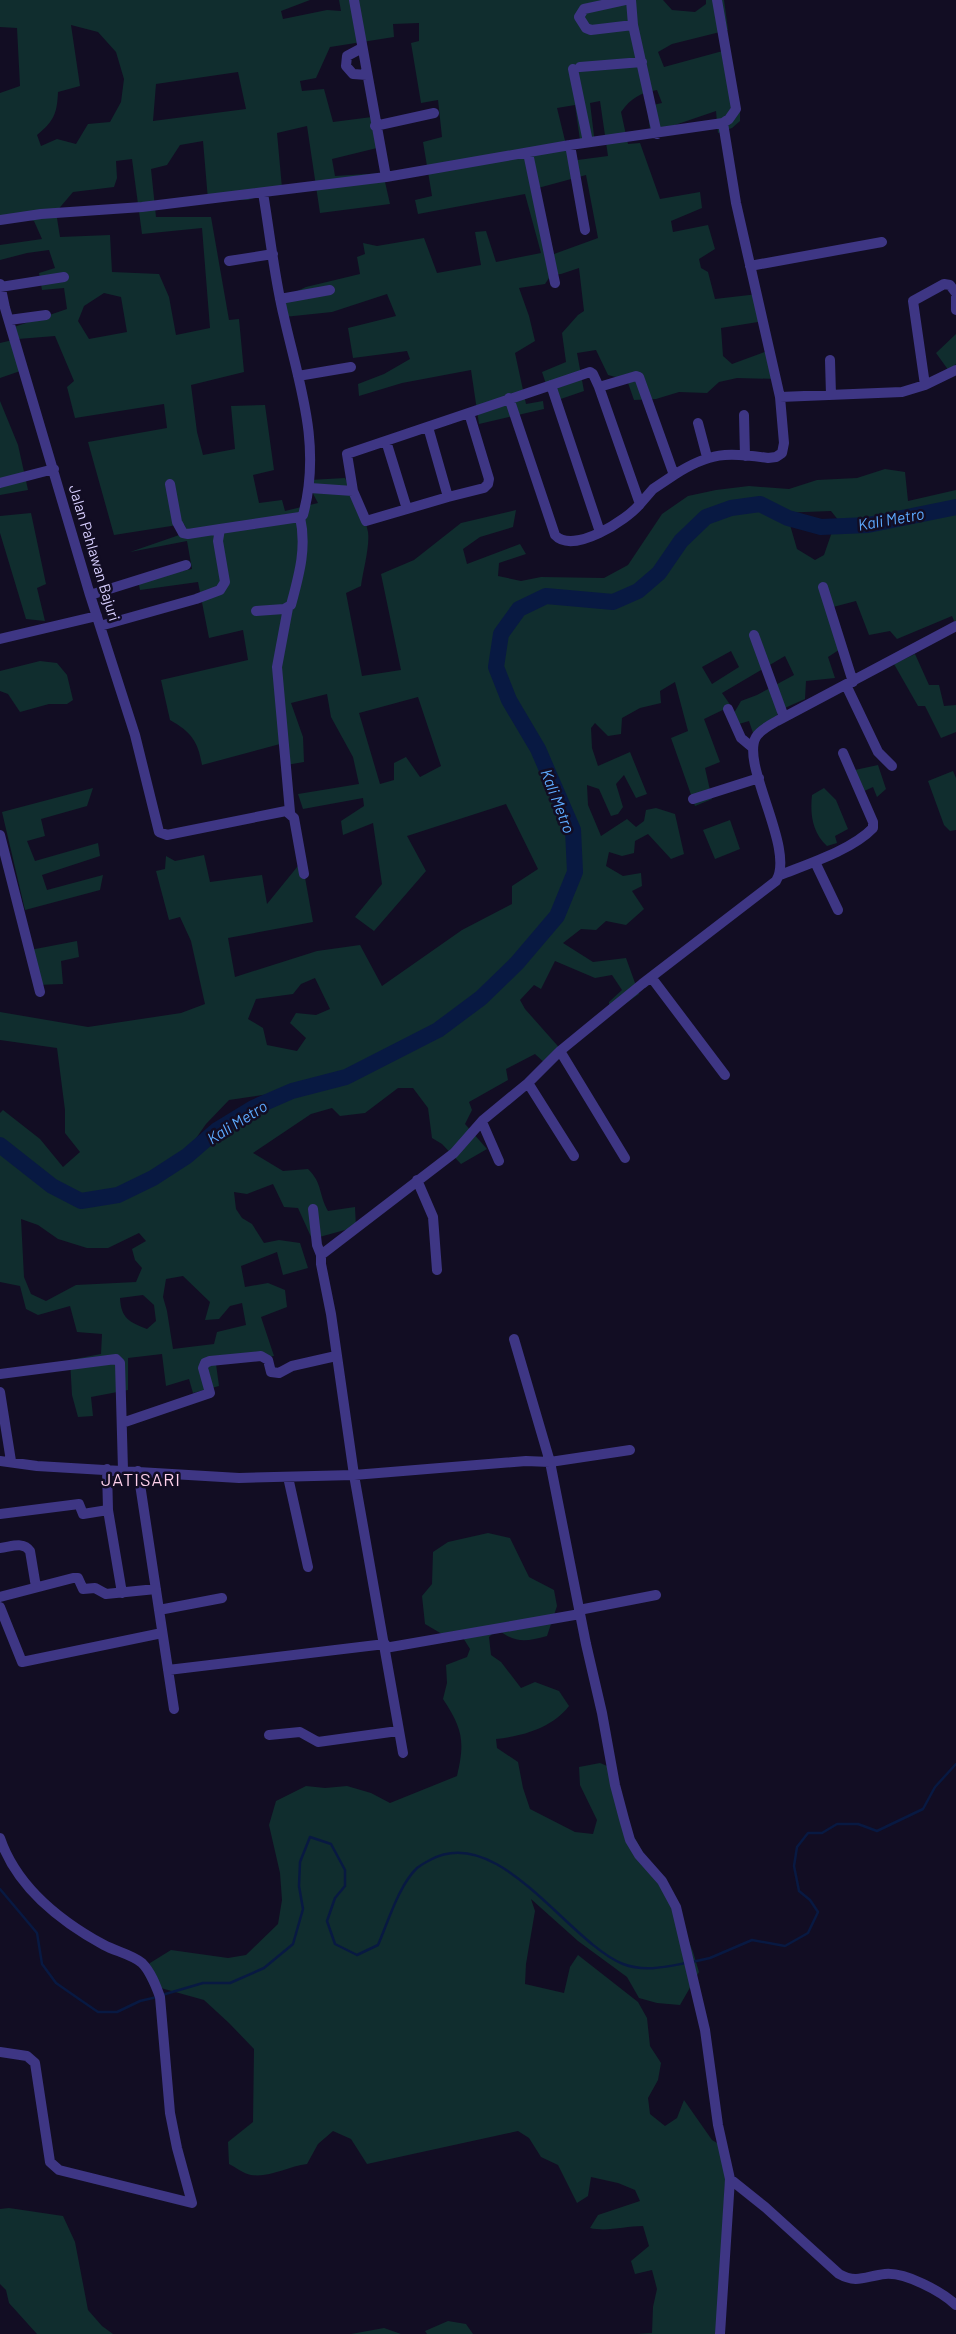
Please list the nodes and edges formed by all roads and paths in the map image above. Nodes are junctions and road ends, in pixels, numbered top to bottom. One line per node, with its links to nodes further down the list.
1 (354, 0): 6 (street)
2 (625, 0): 5 (street)
3 (631, 0): 5 (street)
4 (720, 1): 10 (street)
5 (633, 25): 7 (street)
6 (362, 48): 8 (street); 8 (street)
7 (642, 62): 12 (street); 13 (street)
8 (367, 75): 11 (street)
9 (434, 113): 11 (street)
10 (723, 122): 12 (street); 23 (street)
11 (375, 126): 16 (street)
12 (657, 134): 13 (street)
13 (588, 142): 14 (street)
14 (570, 145): 15 (street); 19 (street)
15 (528, 153): 16 (street); 25 (street)
16 (386, 178): 17 (street)
17 (263, 193): 18 (street); 21 (street)
18 (0, 220)
19 (585, 230)
20 (882, 242): 23 (street)
21 (273, 254): 22 (street); 29 (street)
22 (229, 261)
23 (750, 266): 43 (street)
24 (64, 277): 26 (street)
25 (555, 283)
26 (0, 286): 30 (street, Jalan Pahlawan Bajuri)
27 (330, 290): 29 (street)
28 (956, 295): 31 (street); 39 (street)
29 (280, 299): 37 (street)
30 (2, 308): 33 (street, Jalan Pahlawan Bajuri)
31 (956, 310)
32 (46, 315): 33 (street)
33 (9, 320): 51 (street, Jalan Pahlawan Bajuri)
34 (830, 360): 41 (street)
35 (351, 367): 37 (street)
36 (956, 370): 39 (street)
37 (298, 376): 55 (street)
38 (551, 385): 40 (street); 42 (street); 62 (street)
39 (925, 385): 41 (street)
40 (599, 387): 52 (street); 58 (street)
41 (831, 395): 43 (street)
42 (509, 398): 44 (street); 62 (street)
43 (780, 398): 49 (street)
44 (469, 412): 47 (street); 57 (street)
45 (744, 415): 49 (street)
46 (698, 423): 50 (street)
47 (428, 427): 48 (street); 57 (street)
48 (386, 441): 56 (street); 59 (street)
49 (745, 456): 50 (street)
50 (707, 457): 52 (street)
51 (54, 469): 53 (street); 65 (street, Jalan Pahlawan Bajuri)
52 (674, 475): 58 (street)
53 (0, 483)
54 (170, 484): 61 (street)
55 (310, 488): 56 (street); 60 (street)
56 (354, 491): 59 (street)
57 (448, 497): 59 (street)
58 (640, 504): 62 (street)
59 (407, 509)
60 (300, 517): 61 (street); 66 (street)
61 (220, 529): 68 (street)
62 (600, 532)
63 (186, 565): 65 (street)
64 (823, 587): 72 (street)
65 (90, 595): 68 (street, Jalan Pahlawan Bajuri)
66 (288, 608): 67 (street); 80 (street)
67 (256, 611)
68 (98, 621): 71 (street); 80 (street, Jalan Pahlawan Bajuri)
69 (956, 626): 72 (street)
70 (754, 635): 74 (street)
71 (0, 639)
72 (850, 683): 74 (street); 77 (street)
73 (728, 709): 75 (street)
74 (784, 717): 75 (street)
75 (753, 748): 78 (street)
76 (843, 753): 82 (street)
77 (892, 766)
78 (759, 778): 79 (street); 84 (street)
79 (693, 799)
80 (290, 812): 83 (street)
81 (0, 835): 87 (street)
82 (814, 862): 84 (street); 85 (street)
83 (304, 874)
84 (780, 876): 86 (street)
85 (838, 910)
86 (651, 977): 88 (street); 89 (street)
87 (40, 992)
88 (560, 1051): 90 (street); 93 (street)
89 (725, 1075)
90 (528, 1083): 91 (street); 92 (street)
91 (482, 1122): 94 (street); 95 (street)
92 (574, 1156)
93 (624, 1158)
94 (499, 1161)
95 (418, 1180): 97 (street); 98 (street)
96 (313, 1209): 97 (street)
97 (321, 1255): 100 (street)
98 (437, 1270)
99 (514, 1339): 107 (street)
100 (336, 1359): 103 (street); 111 (street)
101 (0, 1374): 103 (street)
102 (0, 1392): 106 (street)
103 (122, 1428): 109 (street)
104 (630, 1450): 107 (street)
105 (0, 1461): 106 (street)
106 (11, 1461): 108 (street)
107 (550, 1462): 111 (street); 125 (street)
108 (107, 1469): 109 (street); 113 (street)
109 (123, 1470): 110 (street)
110 (138, 1471): 112 (street); 118 (street)
111 (354, 1475): 112 (street); 127 (street)
112 (288, 1477): 116 (street)
113 (108, 1510): 114 (street); 119 (street)
114 (0, 1514)
115 (0, 1548): 117 (street)
116 (308, 1567)
117 (36, 1587): 119 (street); 121 (street)
118 (156, 1589): 119 (street); 124 (street)
119 (122, 1593)
120 (656, 1595): 125 (street)
121 (0, 1596)
122 (222, 1598): 124 (street)
123 (0, 1607): 126 (street)
124 (159, 1610): 126 (street)
125 (579, 1612): 127 (street); 135 (street)
126 (162, 1633): 128 (street)
127 (385, 1646): 128 (street); 130 (street)
128 (168, 1670): 129 (street)
129 (174, 1709)
130 (398, 1732): 131 (street); 132 (street)
131 (269, 1735)
132 (403, 1753)
133 (0, 1838): 134 (street)
134 (0, 2052)
135 (730, 2179): 136 (street); 137 (street)
136 (956, 2305)
137 (720, 2334)

